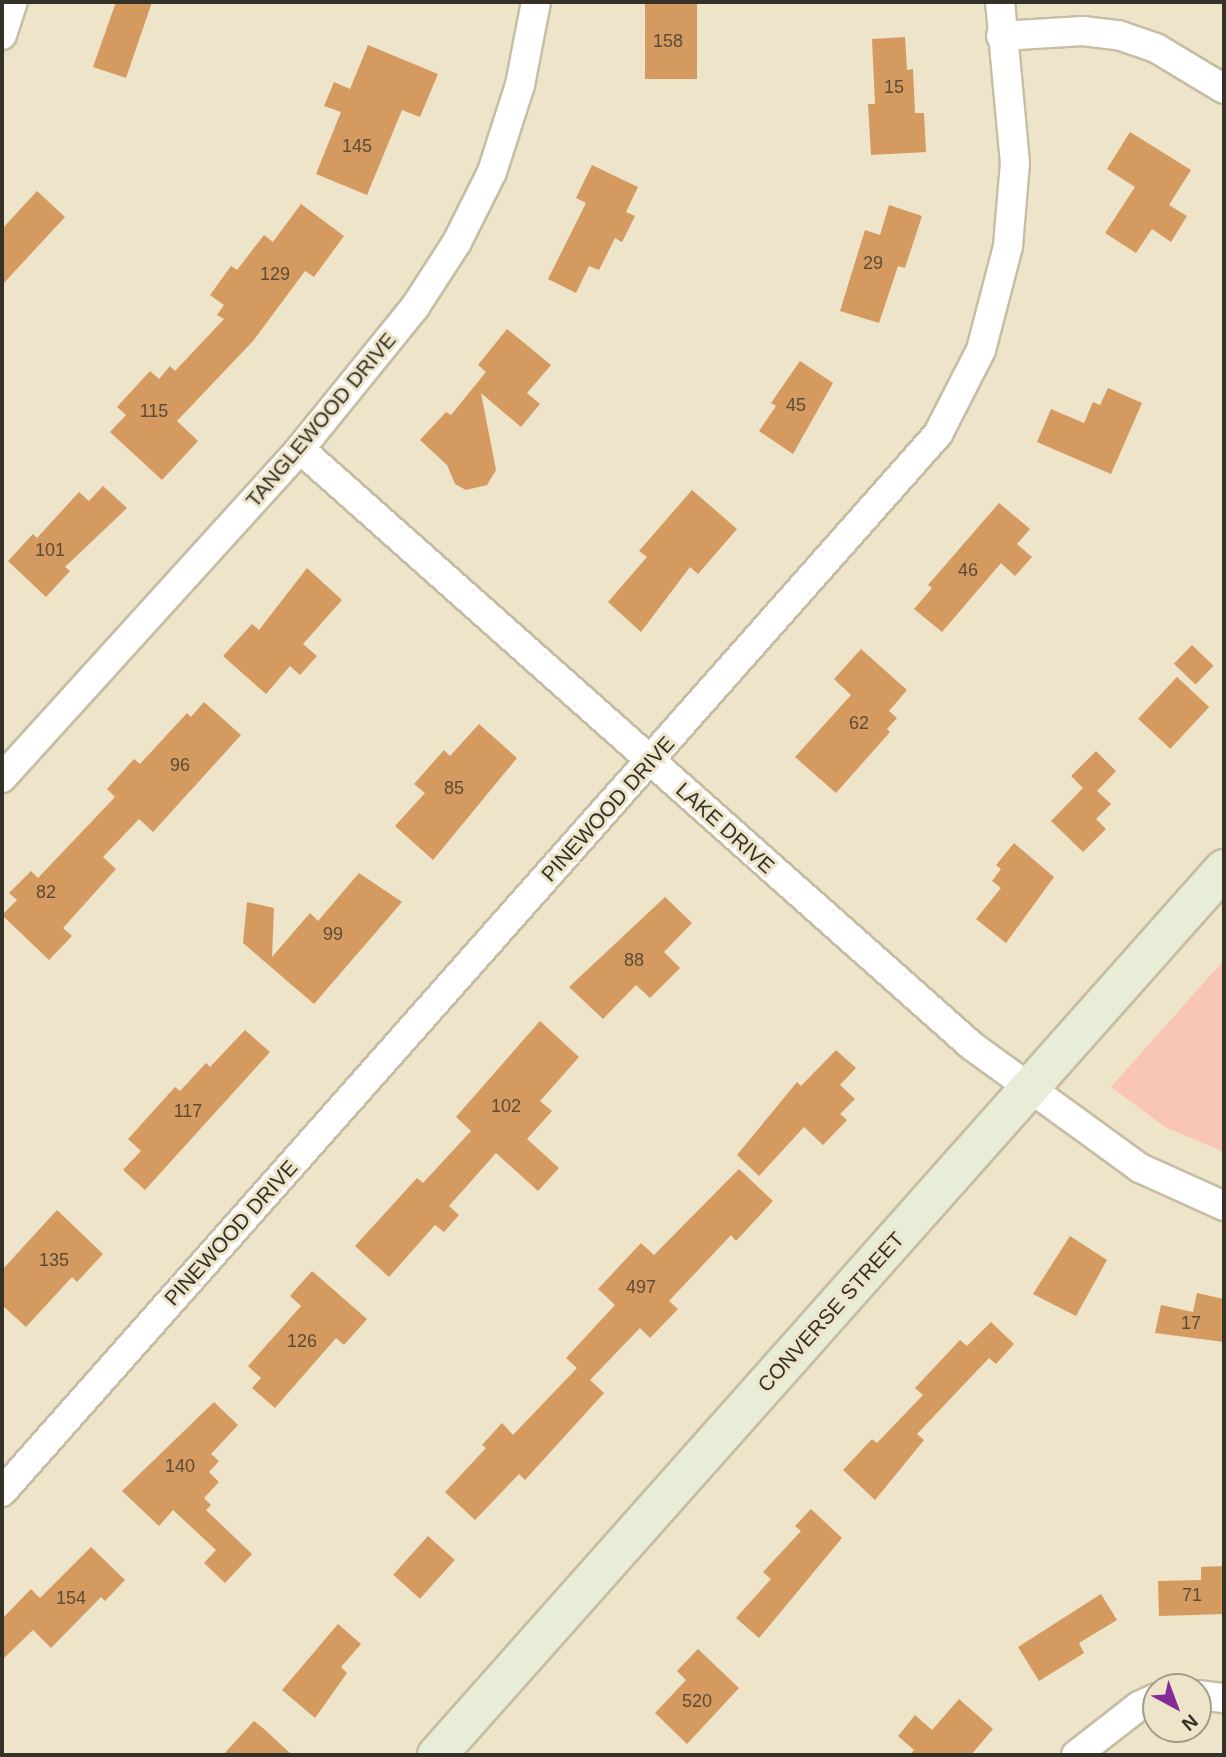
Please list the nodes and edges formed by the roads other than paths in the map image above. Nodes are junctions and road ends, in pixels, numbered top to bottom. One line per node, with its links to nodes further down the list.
1 (13, 2): 4 (street)
2 (536, 2): 7 (street, TANGLEWOOD DRIVE)
3 (1000, 2): 5 (street, PINEWOOD DRIVE)
4 (2, 35)
5 (1001, 36): 6 (street); 8 (street, PINEWOOD DRIVE)
6 (1224, 89)
7 (300, 449): 8 (street, LAKE DRIVE); 9 (street, TANGLEWOOD DRIVE)
8 (652, 762): 11 (street, LAKE DRIVE); 13 (street, PINEWOOD DRIVE)
9 (2, 778)
10 (1224, 869): 11 (main road, CONVERSE STREET)
11 (1030, 1087): 12 (street, LAKE DRIVE); 15 (main road, CONVERSE STREET)
12 (1224, 1206)
13 (2, 1492)
14 (1142, 1705): 16 (street)
15 (437, 1755)
16 (1076, 1755)

